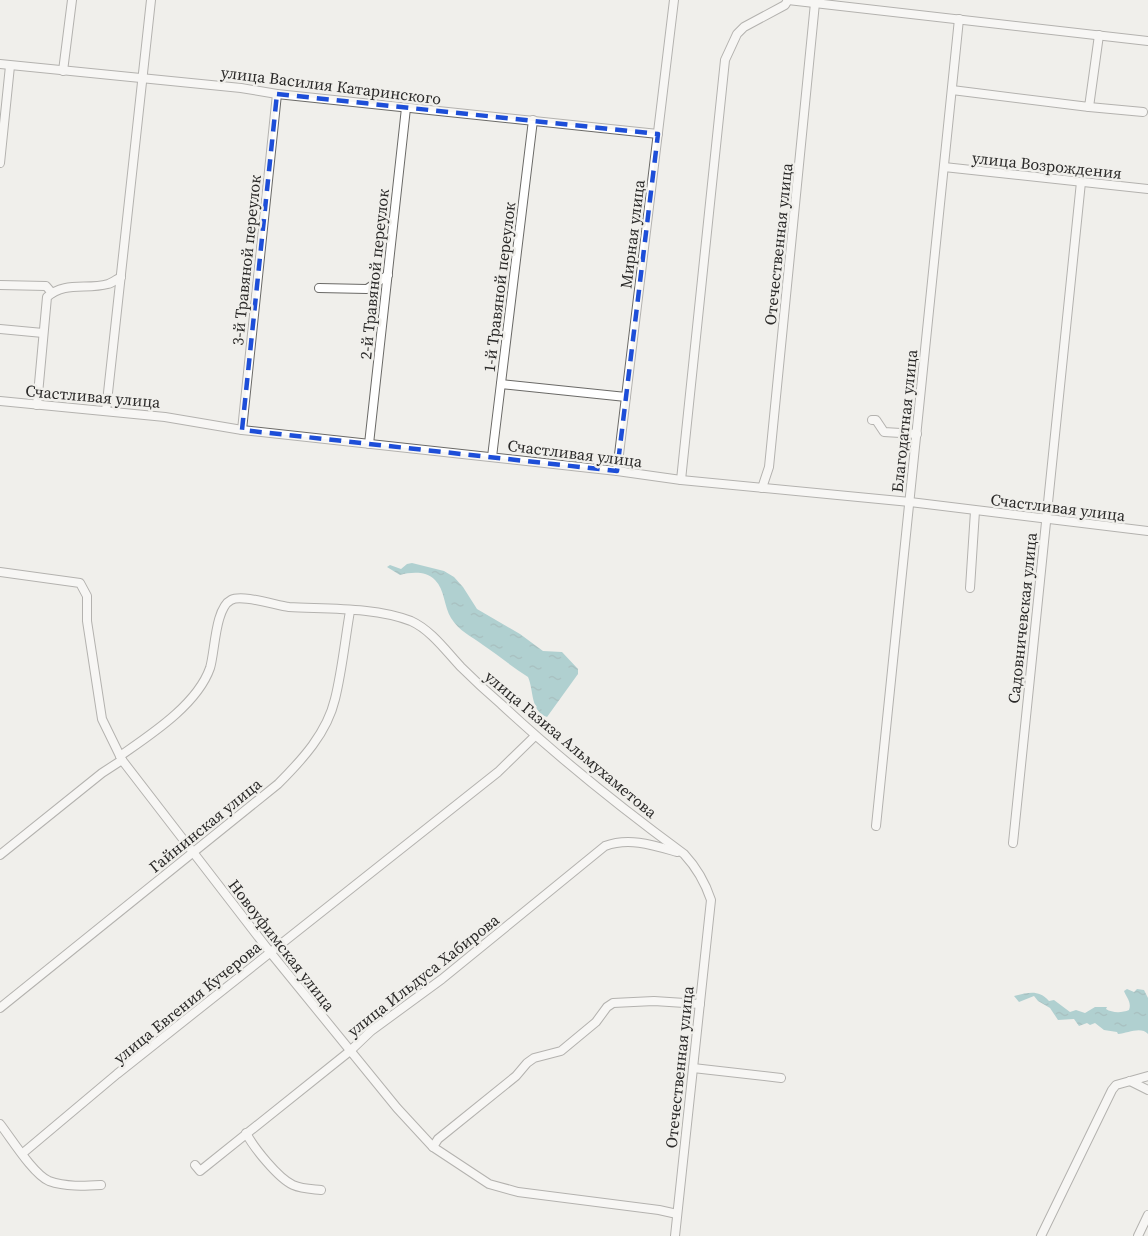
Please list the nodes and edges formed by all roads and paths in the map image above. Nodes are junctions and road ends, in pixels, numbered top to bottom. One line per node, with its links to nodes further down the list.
1 (72, 0): 11 (street)
2 (151, 0): 12 (street)
3 (674, 0): 19 (street, Мирная улица)
4 (788, 0): 5 (street); 42 (street)
5 (815, 3): 6 (street); 43 (street, Отечественная улица)
6 (959, 19): 7 (street); 13 (street, Благодатная улица)
7 (1099, 35): 8 (street); 15 (street)
8 (1148, 41)
9 (0, 64): 10 (street, улица Василия Катаринского)
10 (10, 66): 11 (street, улица Василия Катаринского); 20 (street)
11 (63, 71): 12 (street, улица Василия Катаринского)
12 (143, 78): 14 (street, улица Василия Катаринского); 25 (street)
13 (952, 90): 15 (street); 21 (street, Благодатная улица)
14 (277, 94): 16 (street, улица Василия Катаринского); 37 (street, 3-й Травяной переулок)
15 (1089, 107): 17 (street)
16 (406, 108): 18 (street, улица Василия Катаринского); 24 (street, 2-й Травяной переулок)
17 (1143, 112)
18 (533, 120): 19 (street, улица Василия Катаринского); 31 (street, 1-й Травяной переулок)
19 (658, 134): 32 (street, Мирная улица)
20 (0, 163)
21 (944, 167): 22 (street, улица Возрождения); 38 (street, Благодатная улица)
22 (1081, 182): 23 (street, улица Возрождения); 46 (street, Садовничевская улица)
23 (1148, 189)
24 (388, 275): 27 (street); 39 (street, 2-й Травяной переулок)
25 (121, 277): 28 (street); 35 (street)
26 (0, 285): 28 (street)
27 (319, 288)
28 (52, 293): 30 (street)
29 (0, 330): 30 (street)
30 (43, 333): 34 (street)
31 (501, 384): 32 (street); 40 (street, 1-й Травяной переулок)
32 (626, 397): 41 (street, Мирная улица)
33 (0, 401): 34 (street, Счастливая улица)
34 (37, 405): 35 (street, Счастливая улица)
35 (106, 411): 37 (street, Счастливая улица)
36 (872, 420): 38 (street)
37 (242, 430): 39 (street, Счастливая улица)
38 (917, 434): 44 (street, Благодатная улица)
39 (369, 444): 40 (street, Счастливая улица)
40 (492, 457): 41 (street, Счастливая улица)
41 (617, 471): 42 (street, Счастливая улица)
42 (681, 480): 43 (street, Счастливая улица)
43 (762, 488): 44 (street, Счастливая улица)
44 (910, 502): 45 (street, Счастливая улица); 53 (street, Благодатная улица)
45 (975, 511): 46 (street, Счастливая улица); 49 (street)
46 (1045, 520): 47 (street, Счастливая улица); 54 (street, Садовничевская улица)
47 (1148, 531)
48 (0, 572): 52 (street, Новоуфимская улица)
49 (970, 588)
50 (350, 611): 51 (street, улица Газиза Альмухаметова); 52 (street, улица Газиза Альмухаметова); 55 (street, Гайнинская улица)
51 (535, 736): 56 (street, улица Газиза Альмухаметова); 59 (street, улица Евгения Кучерова)
52 (121, 758): 55 (street, Новоуфимская улица); 57 (street)
53 (876, 826)
54 (1013, 843)
55 (192, 853): 59 (street, Новоуфимская улица); 61 (street, Гайнинская улица)
56 (684, 854): 58 (street, улица Газиза Альмухаметова); 62 (street, улица Ильдуса Хабирова)
57 (0, 855)
58 (711, 900): 60 (street, Отечественная улица)
59 (270, 952): 62 (street, Новоуфимская улица); 71 (street, улица Евгения Кучерова)
60 (700, 1004): 63 (street, Отечественная улица); 70 (street)
61 (0, 1008)
62 (350, 1051): 69 (street, улица Ильдуса Хабирова); 70 (street, Новоуфимская улица)
63 (693, 1068): 65 (street); 75 (street, Отечественная улица)
64 (1148, 1076): 66 (street)
65 (781, 1078)
66 (1130, 1081): 67 (street); 78 (street)
67 (1148, 1090)
68 (0, 1124): 71 (street)
69 (246, 1133): 72 (street, улица Ильдуса Хабирова); 74 (street)
70 (433, 1147): 75 (street, Новоуфимская улица)
71 (23, 1153): 73 (street)
72 (195, 1165)
73 (101, 1185)
74 (321, 1190)
75 (677, 1214): 77 (street, Отечественная улица)
76 (1148, 1215): 79 (street)
77 (675, 1236)
78 (1041, 1236)
79 (1138, 1236)

